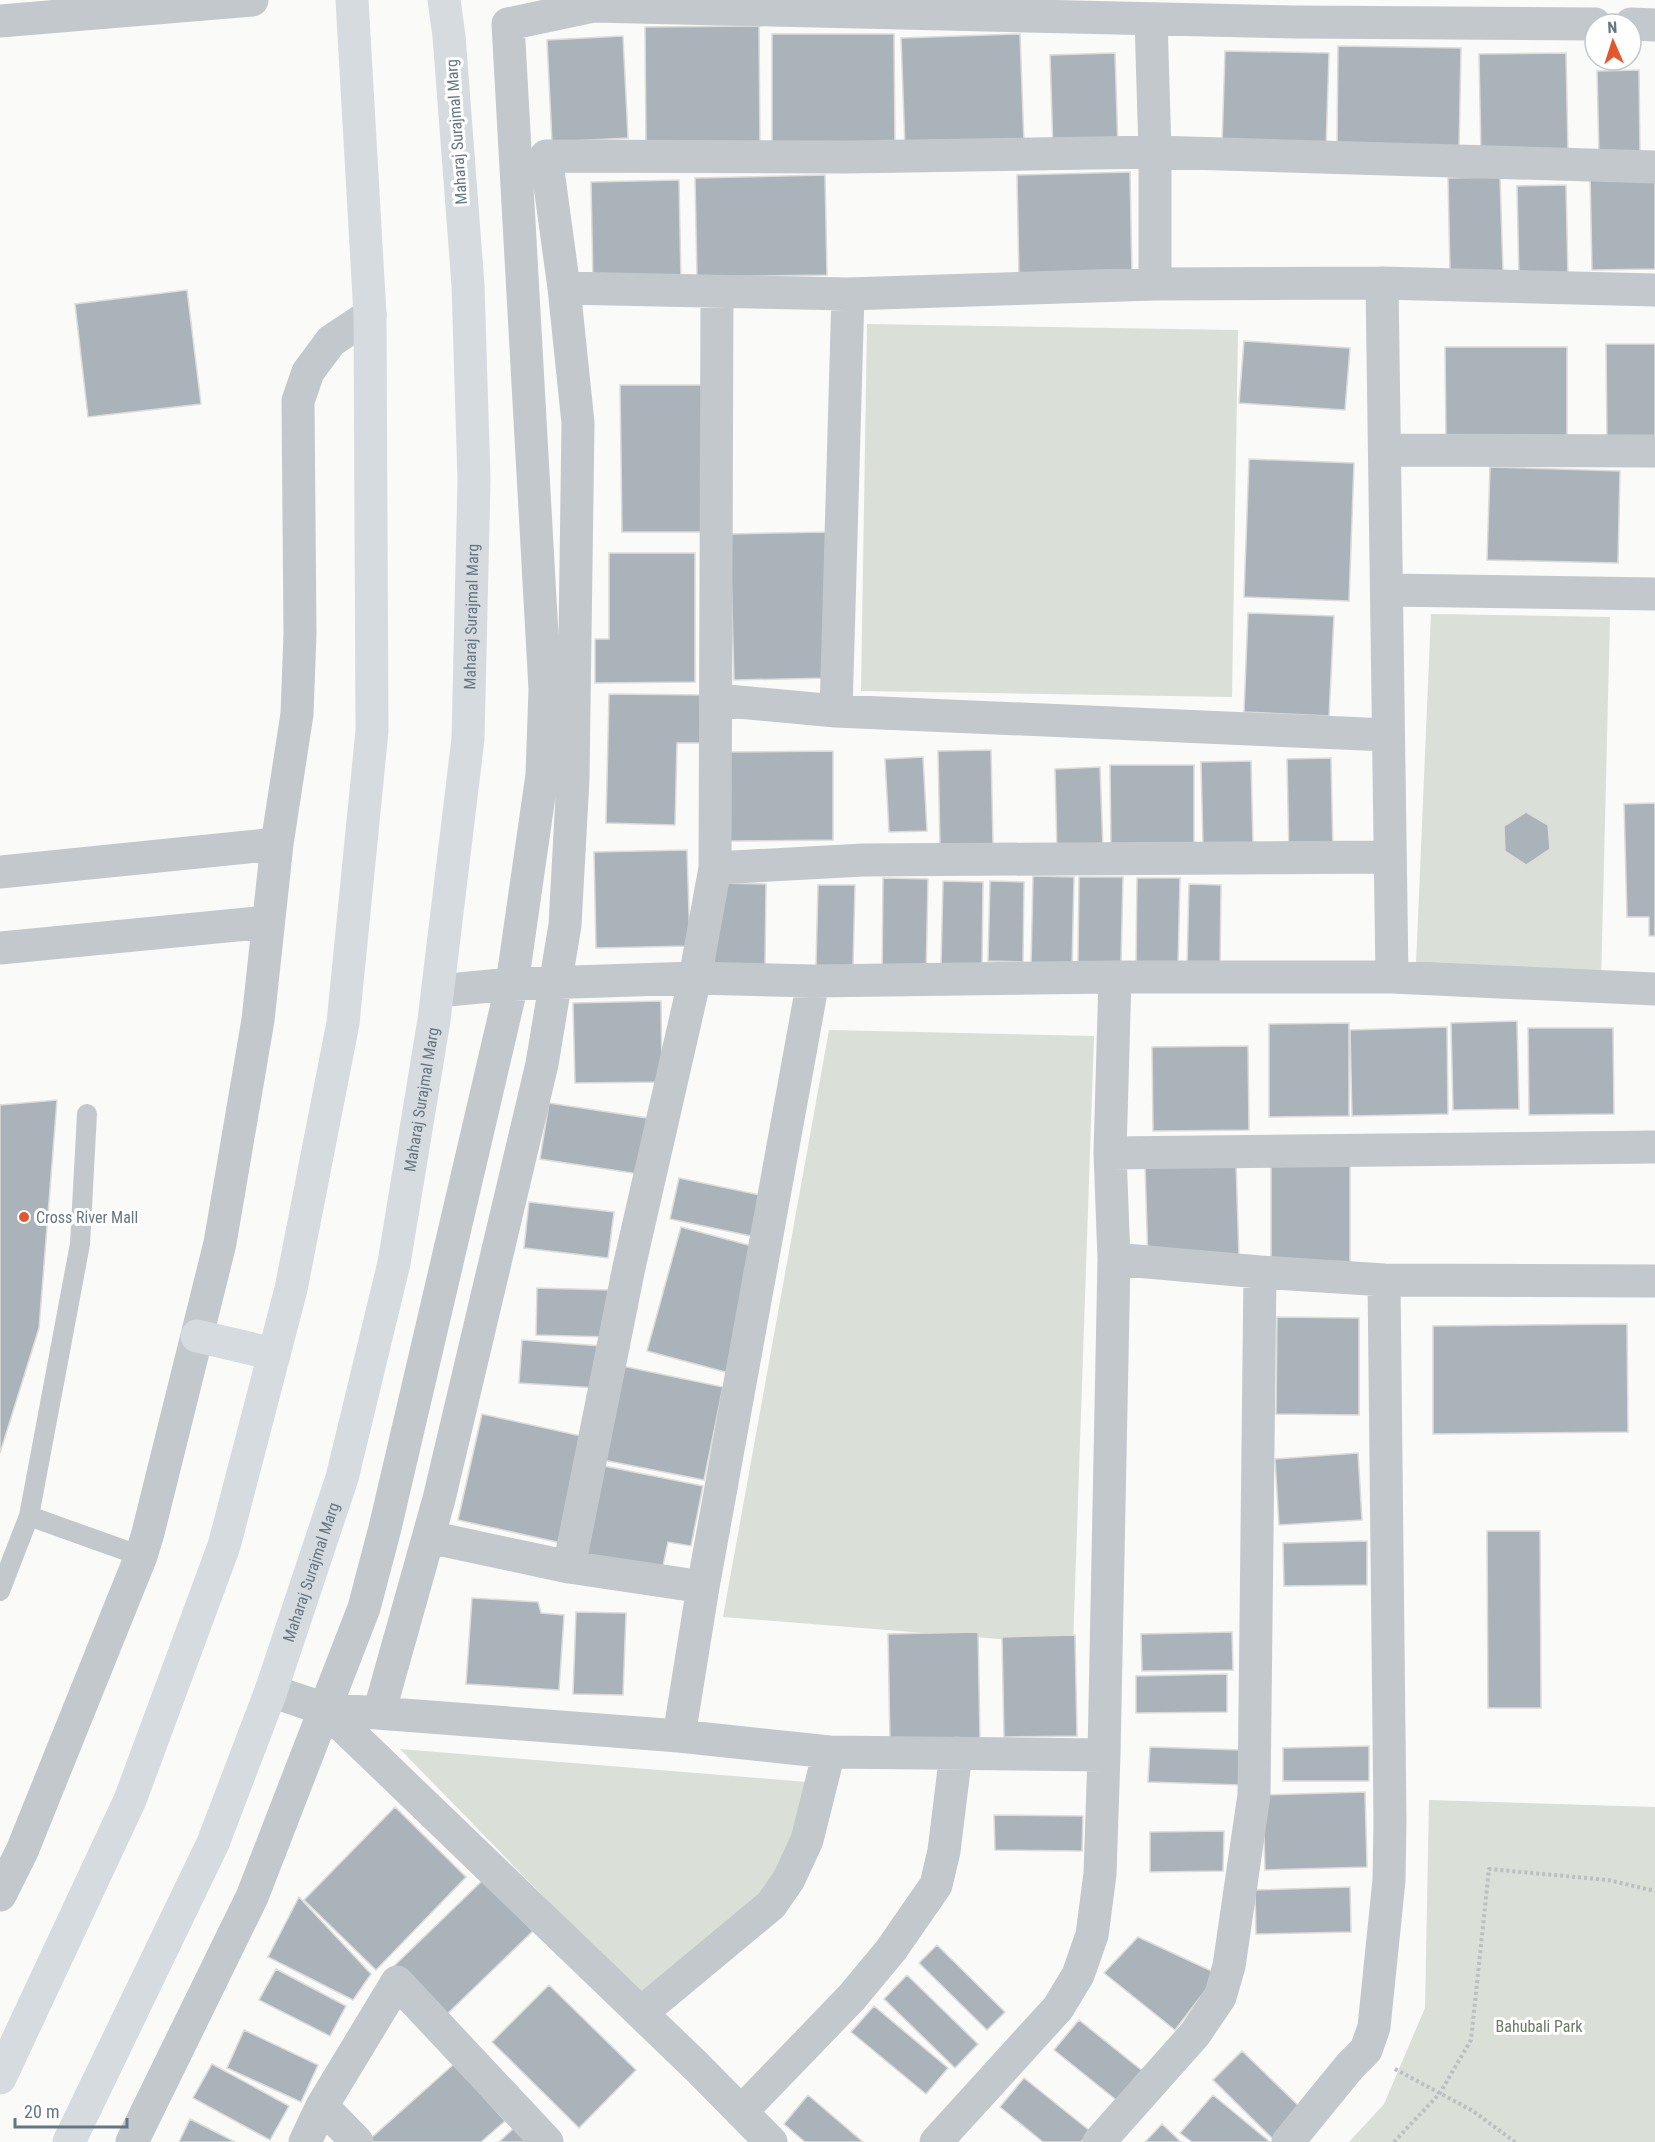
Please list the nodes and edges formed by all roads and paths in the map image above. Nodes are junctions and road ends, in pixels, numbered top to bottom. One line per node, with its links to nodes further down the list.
1 (252, 0): 5 (street)
2 (352, 0): 15 (main road)
3 (444, 0): 36 (main road, Maharaj Surajmal Marg)
4 (1151, 19): 6 (street); 7 (street); 34 (street)
5 (0, 21)
6 (1583, 24)
7 (1155, 152): 8 (street); 10 (street); 11 (street)
8 (1655, 167)
9 (1382, 283): 10 (street); 12 (street); 16 (street)
10 (1155, 284): 14 (street)
11 (564, 288): 13 (street); 33 (street)
12 (1655, 290)
13 (717, 292): 14 (street); 20 (street)
14 (848, 294): 21 (street)
15 (370, 315): 23 (street); 45 (main road)
16 (1386, 450): 17 (street); 18 (street)
17 (1655, 451)
18 (1387, 590): 19 (street); 22 (street)
19 (1655, 594)
20 (717, 700): 21 (street); 25 (street)
21 (836, 711): 22 (street)
22 (1388, 735): 24 (street)
23 (277, 844): 26 (street); 27 (street)
24 (1389, 857): 25 (street); 30 (street)
25 (715, 868): 31 (street)
26 (0, 872)
27 (268, 922): 28 (street); 44 (street)
28 (0, 948)
29 (1115, 977): 30 (street); 32 (street); 39 (street)
30 (1392, 977): 35 (street)
31 (694, 978): 32 (street); 33 (street); 49 (street)
32 (813, 981): 50 (street)
33 (555, 982): 34 (street); 47 (street)
34 (512, 984): 36 (street); 53 (street)
35 (1655, 989)
36 (438, 991): 52 (main road, Maharaj Surajmal Marg)
37 (87, 1114): 46 (lane)
38 (1655, 1147): 39 (street)
39 (1110, 1153): 40 (street)
40 (1114, 1259): 41 (street); 58 (street)
41 (1260, 1272): 42 (street); 74 (street)
42 (1384, 1280): 43 (street); 62 (street)
43 (1655, 1281)
44 (197, 1336): 45 (main road); 48 (street)
45 (274, 1354): 63 (main road)
46 (29, 1516): 48 (lane); 51 (lane)
47 (429, 1537): 49 (street); 54 (street)
48 (141, 1556): 60 (street)
49 (569, 1567): 50 (street)
50 (703, 1587): 55 (street)
51 (0, 1591)
52 (271, 1691): 53 (street); 67 (main road, Maharaj Surajmal Marg)
53 (325, 1709): 54 (street); 61 (street); 68 (street)
54 (379, 1713): 55 (street)
55 (679, 1736): 56 (street)
56 (830, 1752): 57 (street); 61 (street)
57 (956, 1753): 58 (street); 66 (street)
58 (1104, 1755): 73 (street)
59 (1655, 1891): 64 (path)
60 (0, 1895)
61 (641, 2013): 66 (street)
62 (1366, 2050): 64 (path); 75 (street)
63 (0, 2078)
64 (1440, 2093): 76 (path); 77 (path)
65 (322, 2106): 69 (street); 70 (street); 71 (street)
66 (741, 2112): 72 (street)
67 (69, 2142)
68 (132, 2142)
69 (305, 2142)
70 (357, 2142)
71 (547, 2142)
72 (771, 2142)
73 (936, 2142)
74 (1099, 2142)
75 (1288, 2142)
76 (1394, 2142)
77 (1515, 2142)

